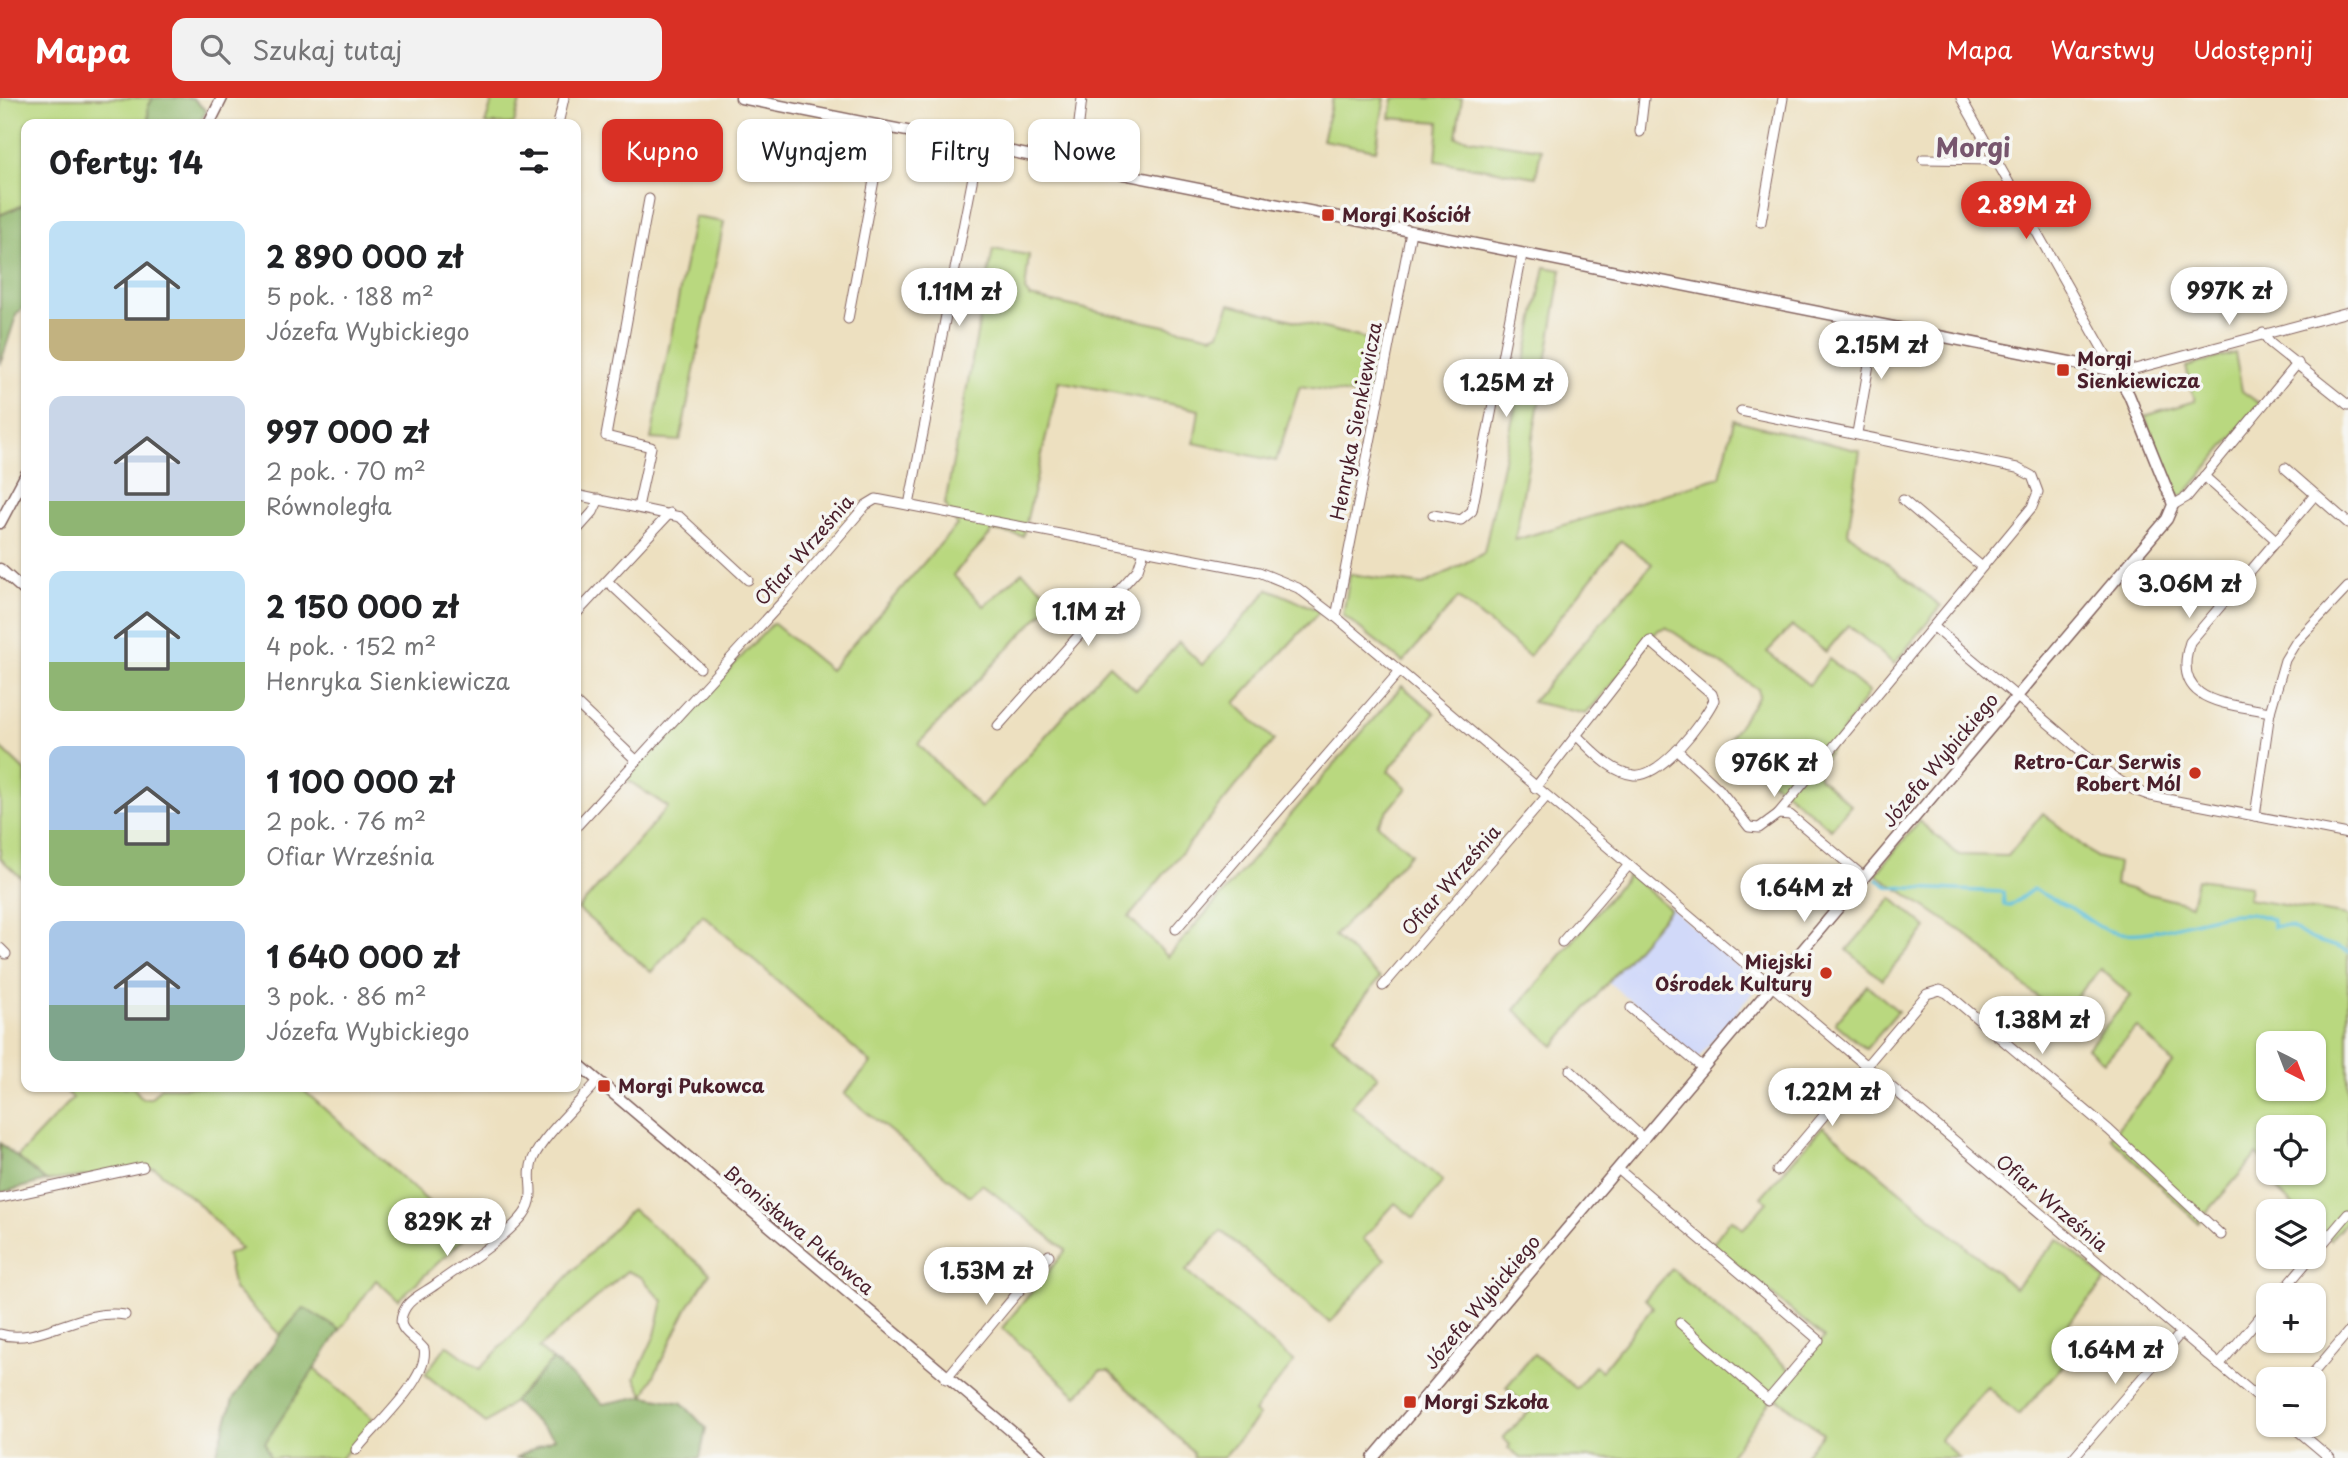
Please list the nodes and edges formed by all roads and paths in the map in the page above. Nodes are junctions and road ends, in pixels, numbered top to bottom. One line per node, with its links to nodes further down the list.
1 (222, 98): 8 (street)
2 (564, 98): 9 (street)
3 (741, 98): 10 (street)
4 (1082, 98): 11 (street)
5 (1644, 98): 12 (street)
6 (1783, 98): 19 (street)
7 (1961, 98): 14 (street)
8 (212, 119)
9 (559, 119)
10 (845, 119)
11 (1079, 119)
12 (1640, 132)
13 (1923, 159): 14 (street)
14 (1997, 160): 27 (street)
15 (1140, 177): 20 (street)
16 (874, 182): 23 (street)
17 (972, 182): 38 (street)
18 (649, 199): 40 (street)
19 (1761, 222)
20 (1411, 232): 21 (street); 55 (street, Henryka Sienkiewicza)
21 (1522, 255): 24 (street); 42 (street)
22 (2348, 312): 25 (street)
23 (848, 319)
24 (1876, 324): 27 (street); 30 (street)
25 (2263, 333): 26 (street); 27 (street)
26 (2298, 363): 28 (street); 32 (street, Józefa Wybickiego)
27 (2115, 371): 39 (street)
28 (2348, 405)
29 (1741, 411): 30 (street)
30 (1857, 433): 48 (street)
31 (2285, 468): 34 (street)
32 (2204, 477): 39 (street, Józefa Wybickiego); 46 (street)
33 (21, 483): 43 (street)
34 (2315, 495): 44 (street); 46 (street)
35 (581, 496): 36 (street)
36 (598, 499): 40 (street); 45 (street)
37 (1903, 500): 48 (street)
38 (909, 505): 47 (street, Ofiar Września); 65 (street, Ofiar Września)
39 (2173, 505): 59 (street, Józefa Wybickiego)
40 (638, 507): 41 (street)
41 (670, 513): 50 (street); 51 (street)
42 (1433, 515)
43 (0, 523)
44 (2348, 523)
45 (581, 525)
46 (2277, 541): 61 (street)
47 (1144, 551): 55 (street, Ofiar Września); 62 (street)
48 (1982, 567): 56 (street)
49 (0, 569): 53 (street)
50 (748, 580)
51 (607, 581): 54 (street); 57 (street)
52 (2348, 587): 61 (street)
53 (21, 588)
54 (581, 609)
55 (1336, 617): 58 (street, Ofiar Września)
56 (1934, 626): 59 (street); 68 (street)
57 (700, 668)
58 (1400, 671): 66 (street, Ofiar Września); 74 (street)
59 (2016, 697): 69 (street); 73 (street, Józefa Wybickiego)
60 (581, 708): 65 (street)
61 (2270, 712): 69 (street)
62 (998, 726)
63 (1576, 735): 64 (street); 64 (street); 66 (street)
64 (1677, 750): 68 (street)
65 (637, 761): 70 (street, Ofiar Września)
66 (1535, 788): 67 (street, Ofiar Września)
67 (1546, 797): 72 (street, Ofiar Września); 76 (street, Ofiar Września)
68 (1778, 814): 73 (street)
69 (2255, 816): 71 (street)
70 (581, 822)
71 (2348, 834)
72 (1629, 865): 75 (street); 77 (street, Ofiar Września)
73 (1864, 877): 77 (street, Józefa Wybickiego)
74 (1176, 929)
75 (1562, 942)
76 (1382, 986)
77 (1772, 986): 80 (street, Ofiar Września); 81 (street, Józefa Wybickiego)
78 (1631, 1008): 81 (street)
79 (581, 1066): 83 (street, Bronisława Pukowca)
80 (1865, 1066): 87 (street); 90 (street); 100 (street, Ofiar Września)
81 (1703, 1068): 84 (street, Józefa Wybickiego)
82 (1570, 1070): 84 (street)
83 (598, 1081): 103 (street, Bronisława Pukowca); 106 (street)
84 (1644, 1139): 86 (street, Józefa Wybickiego)
85 (143, 1167): 88 (street)
86 (1618, 1168): 97 (street); 108 (street, Józefa Wybickiego)
87 (1777, 1171)
88 (0, 1198)
89 (2348, 1214): 91 (street)
90 (2221, 1235)
91 (2326, 1240)
92 (1049, 1255): 103 (street)
93 (2301, 1269): 94 (street)
94 (2289, 1283)
95 (125, 1315): 99 (street)
96 (2256, 1321): 101 (street)
97 (1680, 1323)
98 (2348, 1332): 102 (street)
99 (0, 1334)
100 (2180, 1334): 101 (street, Ofiar Września); 109 (street)
101 (2219, 1365): 104 (street, Ofiar Września)
102 (2318, 1367)
103 (946, 1378): 107 (street, Bronisława Pukowca)
104 (2256, 1396)
105 (2305, 1437): 110 (street)
106 (356, 1450)
107 (1043, 1458)
108 (1373, 1458)
109 (2073, 1458)
110 (2330, 1458)

